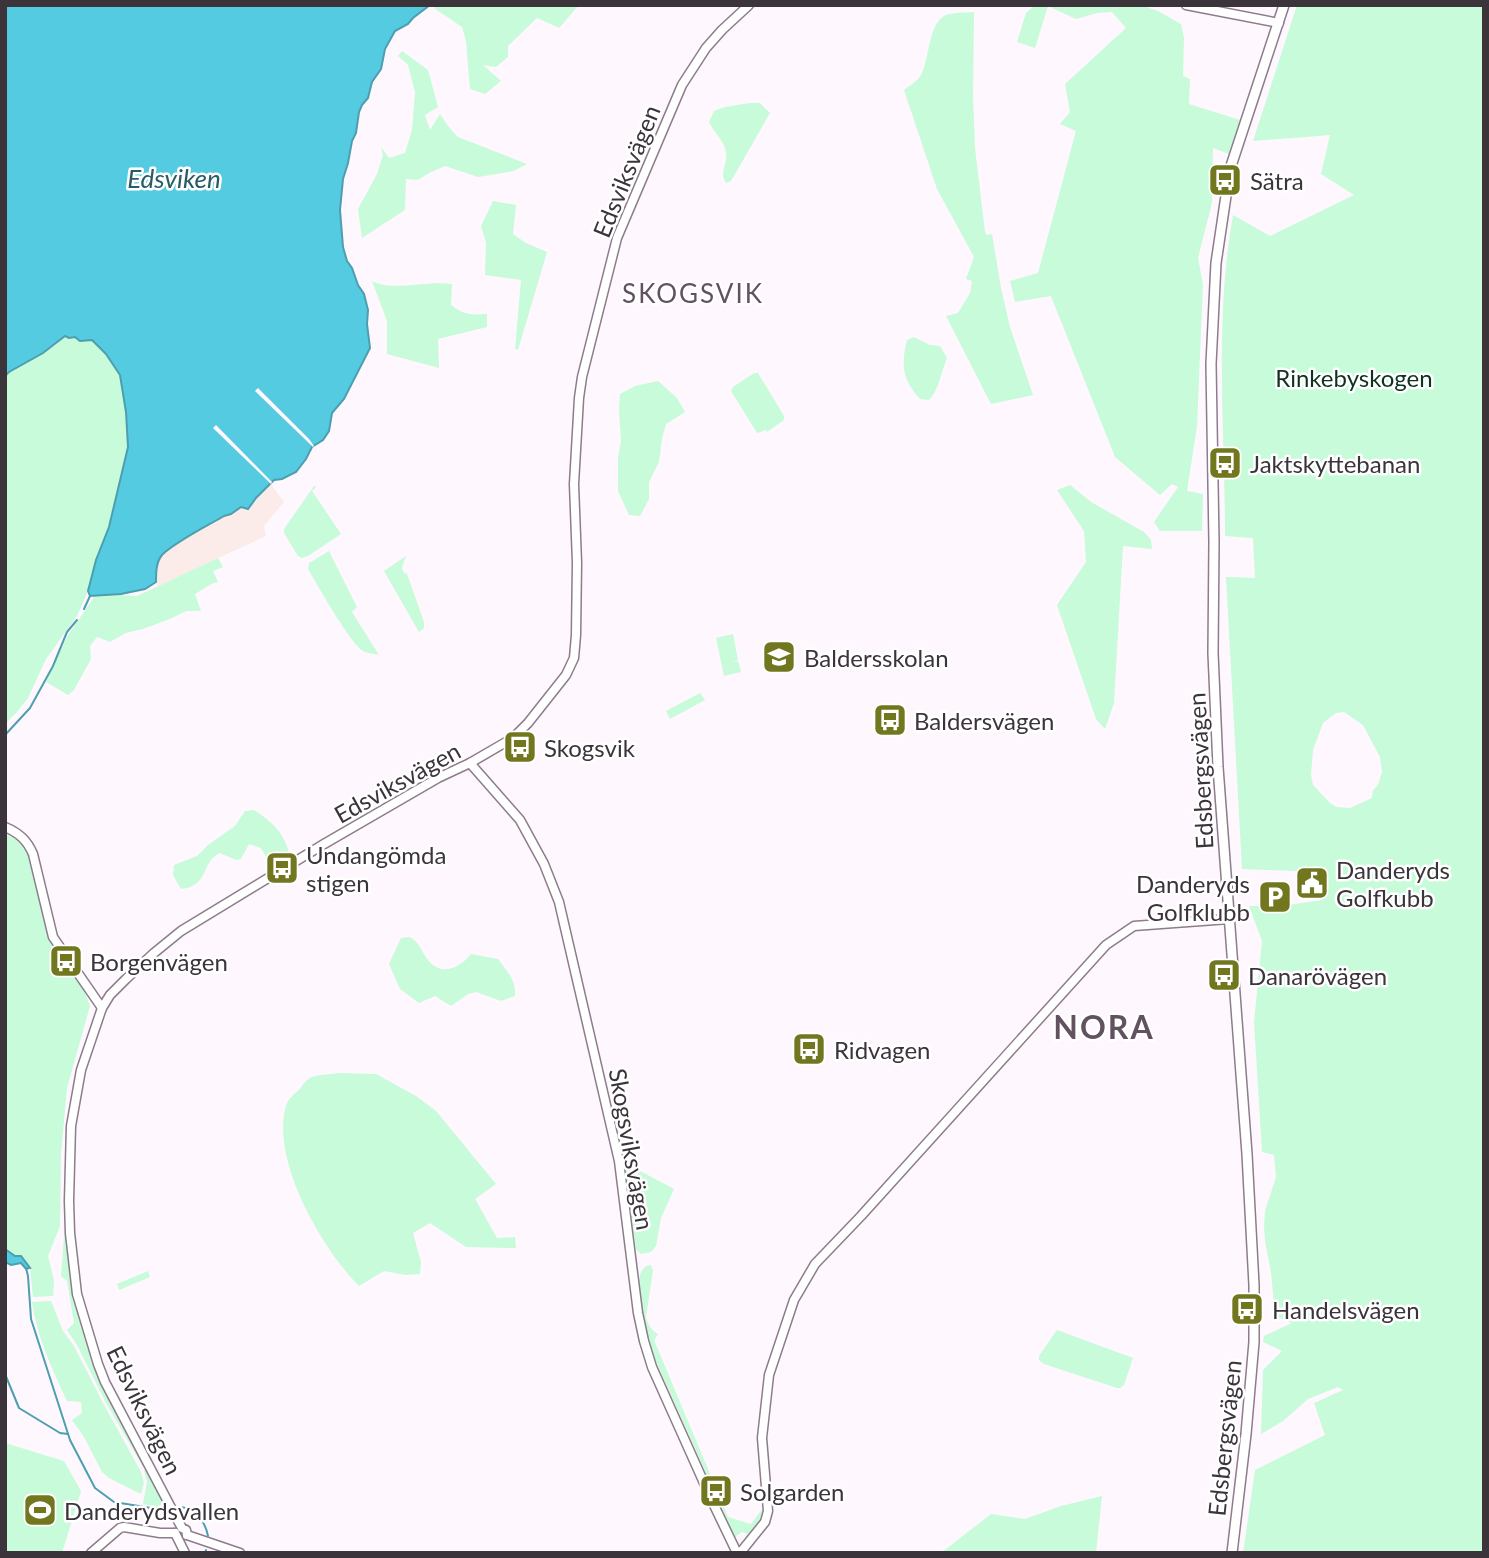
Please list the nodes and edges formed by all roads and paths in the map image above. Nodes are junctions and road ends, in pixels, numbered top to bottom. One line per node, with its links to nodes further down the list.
1 (749, 5): 5 (street, Edsviksvägen)
2 (1186, 5): 4 (street)
3 (1284, 5): 4 (main road, Edsbergsvägen)
4 (1279, 23): 7 (main road, Edsbergsvägen)
5 (470, 763): 8 (street, Edsviksvägen); 13 (street, Skogsviksvägen)
6 (5, 827): 8 (street)
7 (1228, 919): 13 (street); 14 (main road, Edsbergsvägen)
8 (102, 1008): 9 (street, Edsviksvägen)
9 (181, 1534): 10 (street); 11 (street, Edsviksvägen); 12 (street)
10 (92, 1553)
11 (185, 1553)
12 (240, 1553)
13 (738, 1553)
14 (1231, 1553)

